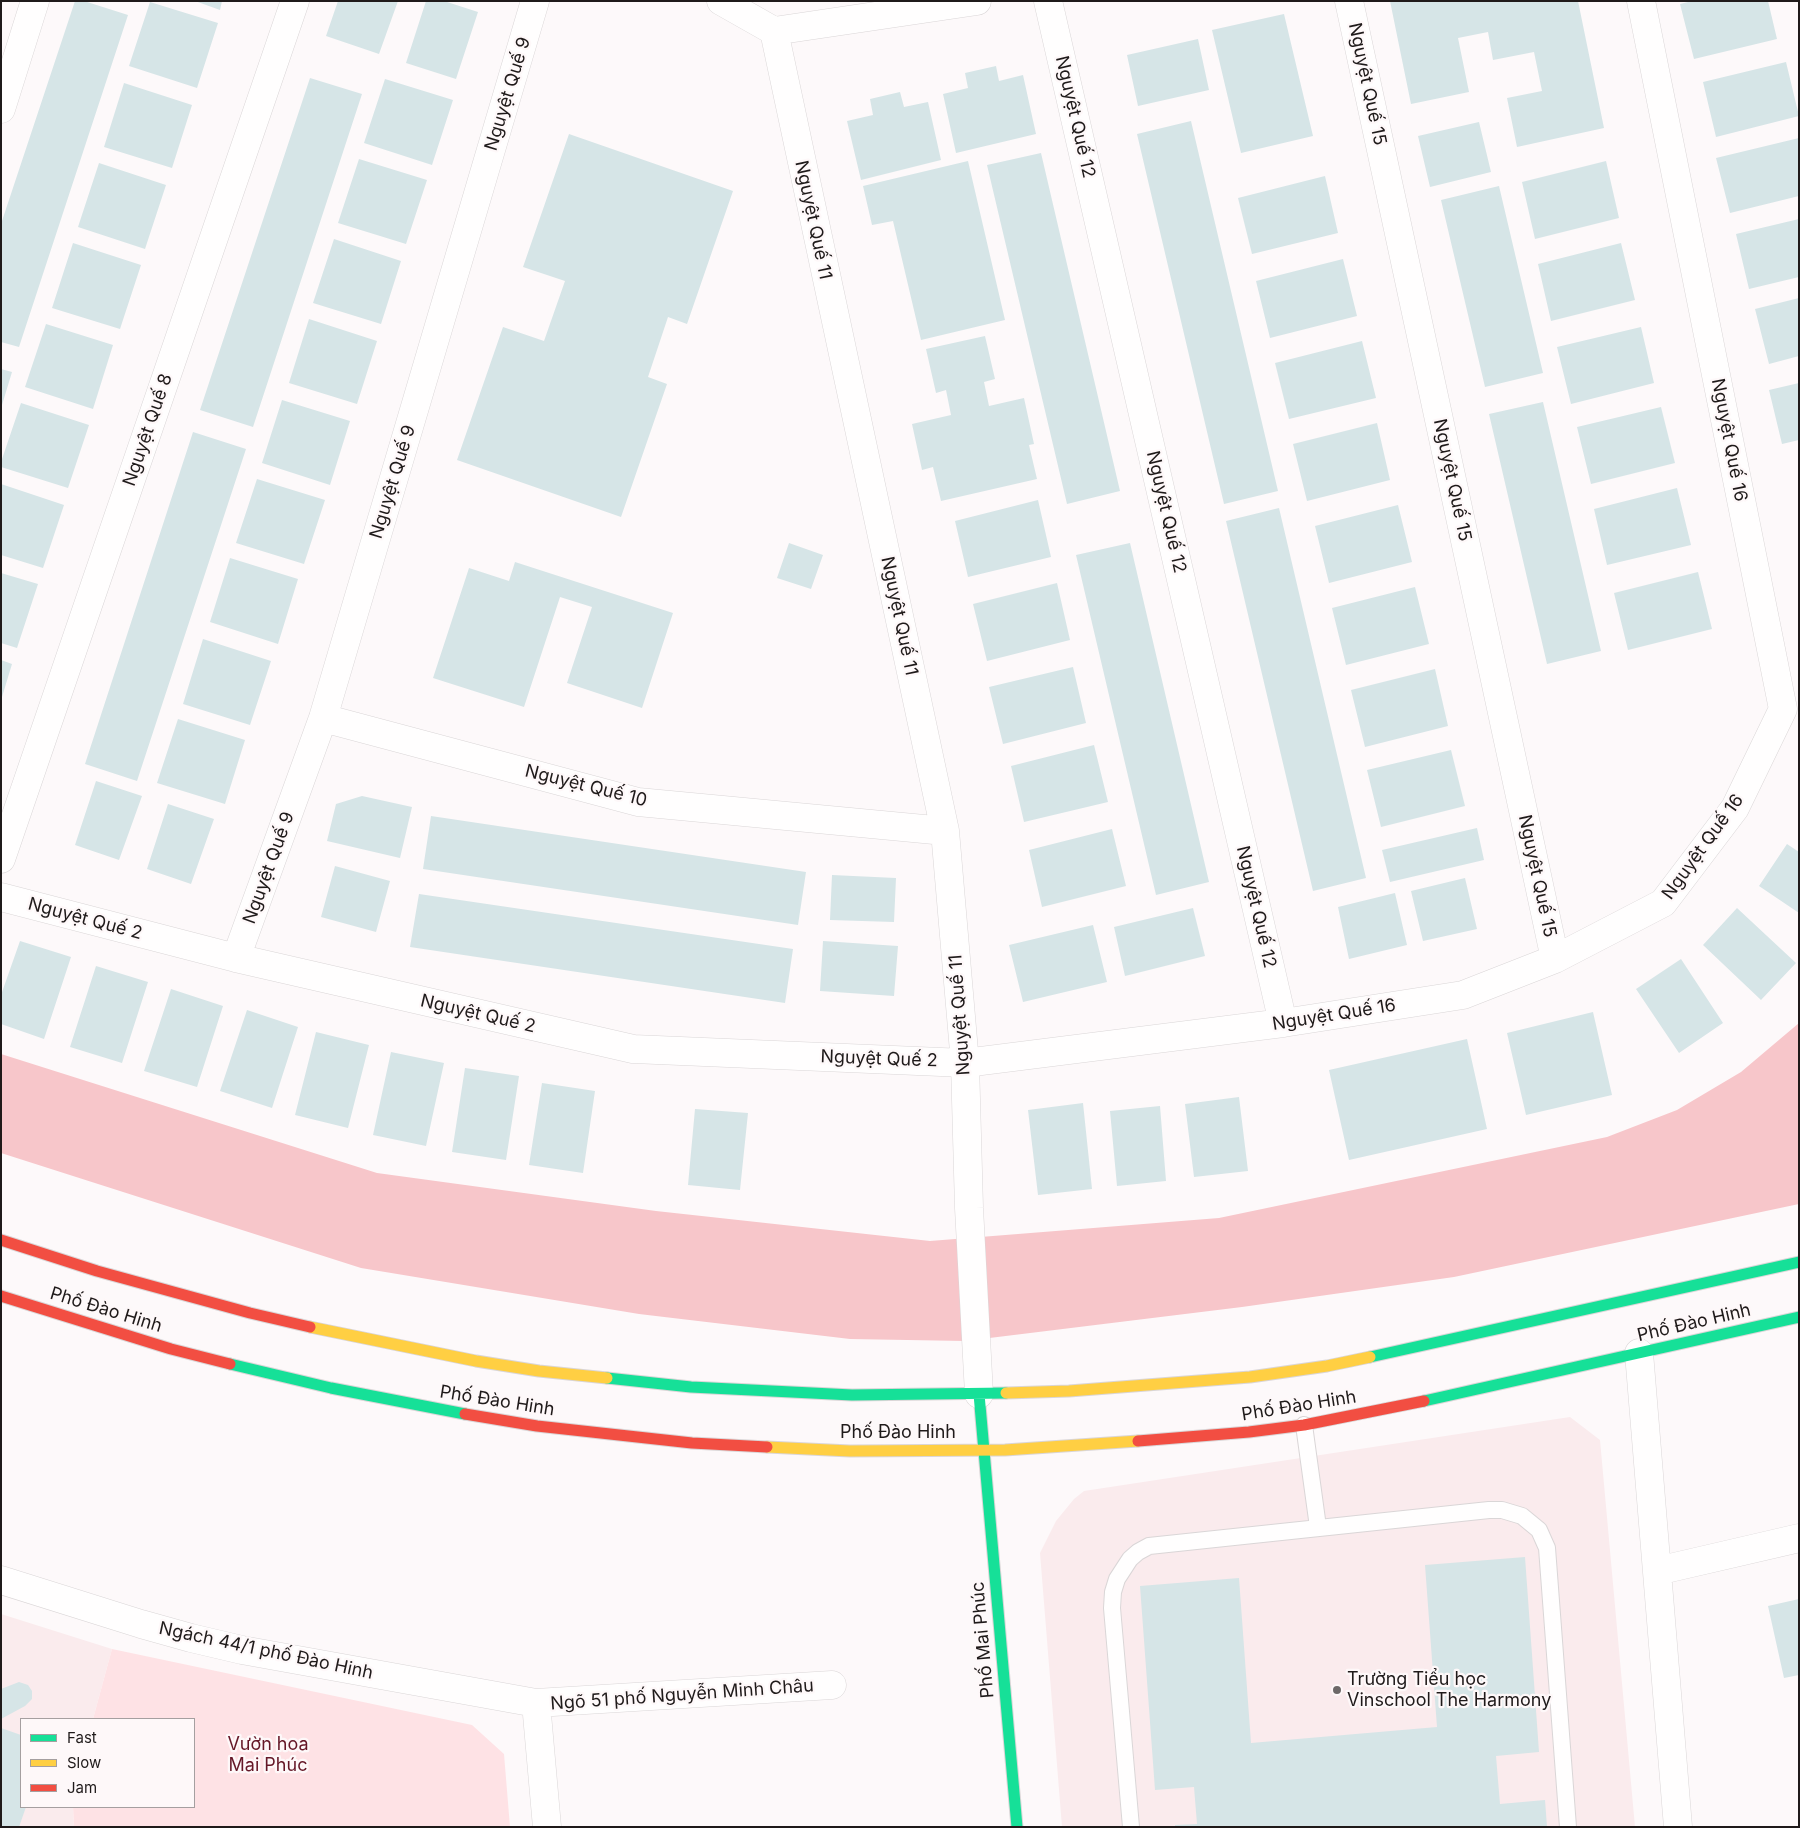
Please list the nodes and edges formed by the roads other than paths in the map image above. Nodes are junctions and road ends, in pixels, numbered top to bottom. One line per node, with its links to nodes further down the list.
1 (35, 1): 10 (street)
2 (295, 1): 13 (street, Nguyệt Quế 8)
3 (535, 1): 11 (street, Nguyệt Quế 9)
4 (721, 1): 9 (street)
5 (977, 1): 9 (street)
6 (1048, 1): 17 (street, Nguyệt Quế 12)
7 (1349, 1): 16 (street, Nguyệt Quế 15)
8 (1641, 1): 16 (street, Nguyệt Quế 16)
9 (774, 31): 12 (street, Nguyệt Quế 11)
10 (1, 108)
11 (323, 718): 12 (street, Nguyệt Quế 10); 15 (street, Nguyệt Quế 9)
12 (945, 831): 18 (street, Nguyệt Quế 11)
13 (1, 859)
14 (1, 897): 15 (street, Nguyệt Quế 2)
15 (236, 958): 18 (street, Nguyệt Quế 2)
16 (1555, 959): 17 (street, Nguyệt Quế 16)
17 (1283, 1023): 18 (street, Nguyệt Quế 16)
18 (965, 1063): 24 (street, Nguyệt Quế 11)
19 (1, 1240): 24 (street, Phố Đào Hinh)
20 (1799, 1262): 24 (street, Phố Đào Hinh)
21 (1, 1296): 26 (street, Phố Đào Hinh)
22 (1799, 1317): 23 (street, Phố Đào Hinh)
23 (1639, 1353): 25 (street, Phố Đào Hinh); 29 (street)
24 (979, 1394): 26 (street, Phố Mai Phúc)
25 (1304, 1424): 26 (street, Phố Đào Hinh); 27 (lane)
26 (985, 1450): 34 (street, Phố Mai Phúc)
27 (1318, 1527): 35 (lane); 36 (lane)
28 (1799, 1538): 29 (street)
29 (1657, 1571): 37 (street)
30 (1, 1580): 32 (street, Ngách 44/1 phố Đào Hinh)
31 (832, 1685): 32 (street, Ngõ 51 phố Nguyễn Minh Châu)
32 (536, 1704): 33 (street, Ngõ 51 phố Nguyễn Minh Châu)
33 (547, 1827)
34 (1017, 1827)
35 (1131, 1827)
36 (1568, 1827)
37 (1678, 1827)

